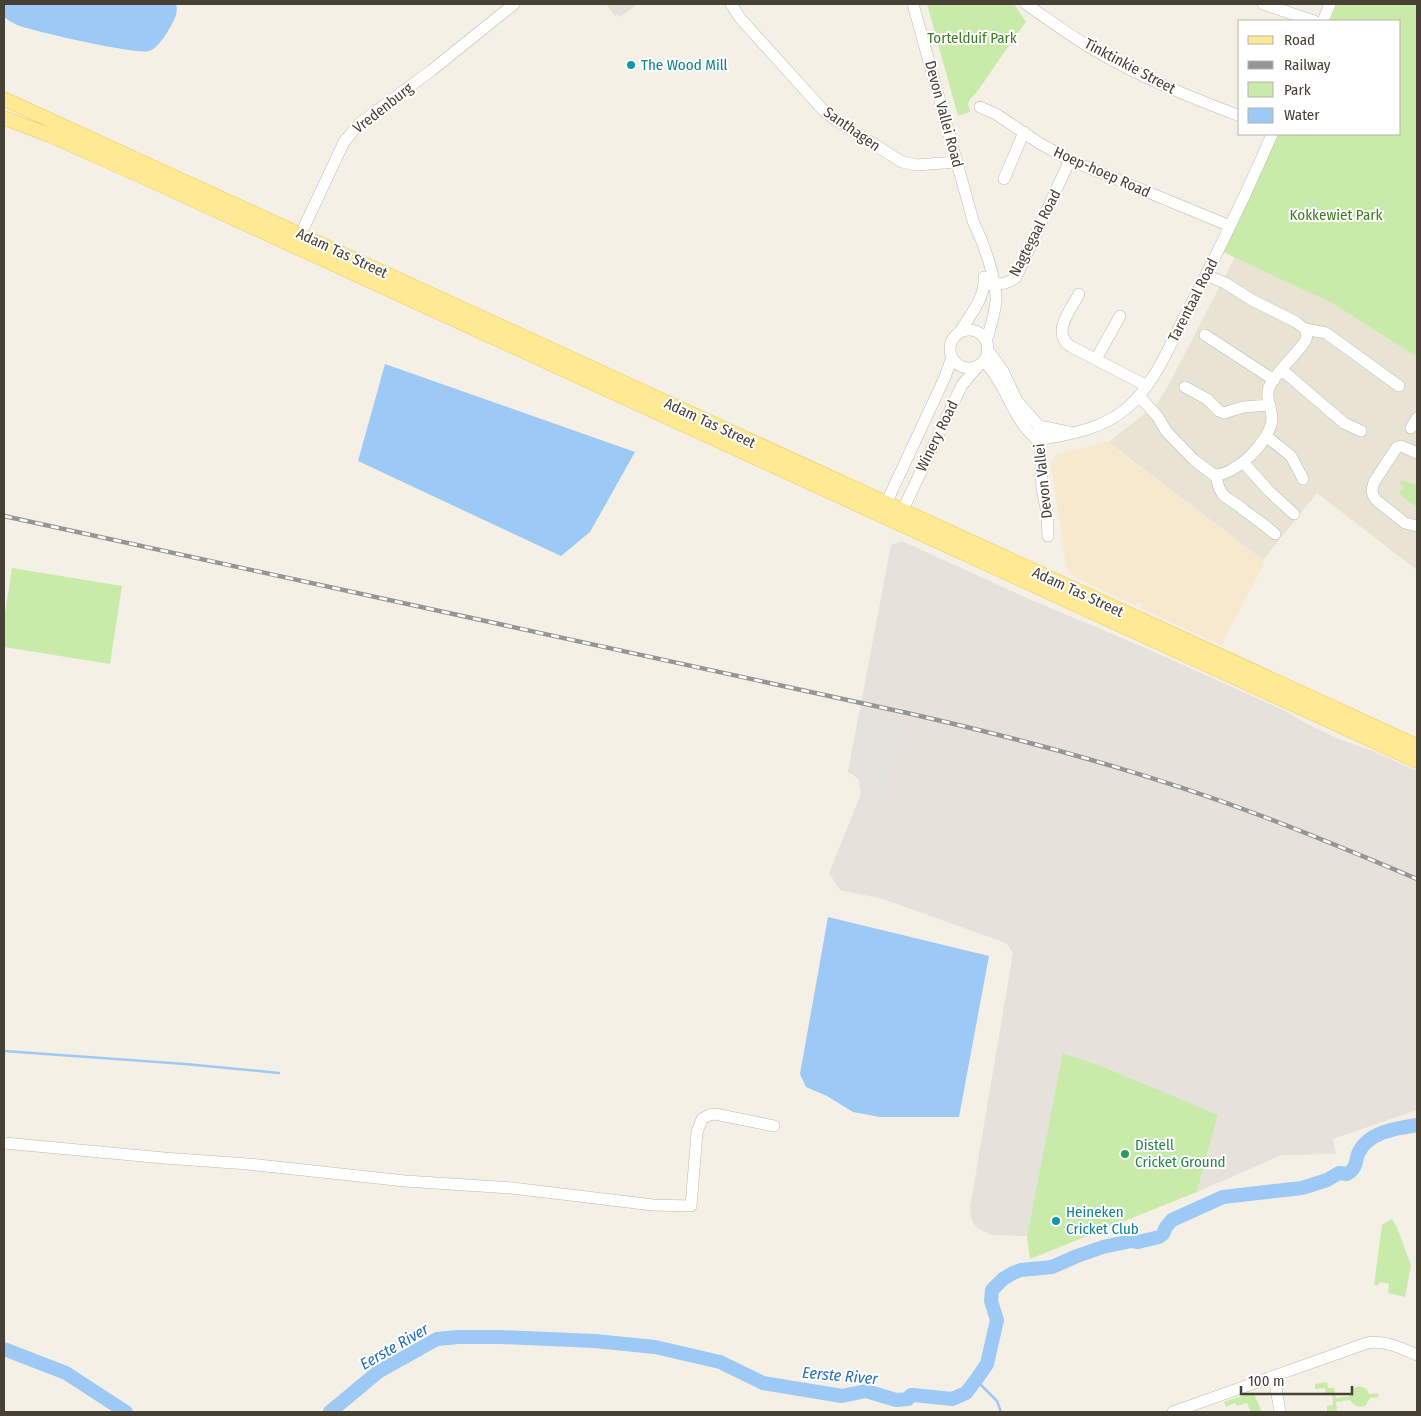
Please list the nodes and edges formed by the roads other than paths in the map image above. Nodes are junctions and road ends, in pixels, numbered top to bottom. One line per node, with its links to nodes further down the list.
1 (514, 4): 19 (street, Vredenburg)
2 (731, 4): 16 (street, Santhagen)
3 (913, 4): 16 (street, Devon Vallei Road)
4 (1026, 4): 11 (street, Tinktinkie Street)
5 (1263, 4): 7 (street)
6 (1330, 4): 8 (street)
7 (1311, 20)
8 (1323, 20)
9 (4, 98): 19 (main road, Adam Tas Street)
10 (980, 107): 13 (street, Hoep-hoep Road)
11 (1238, 115)
12 (4, 118): 19 (main road, Adam Tas Street)
13 (1024, 132): 15 (street, Hoep-hoep Road); 17 (street)
14 (1272, 135): 18 (street, Tarentaal Road)
15 (1070, 160): 18 (street, Hoep-hoep Road); 21 (street, Nagtegaal Road)
16 (957, 162): 21 (street, Devon Vallei Road)
17 (1004, 179)
18 (1230, 226): 20 (street, Tarentaal Road)
19 (298, 240): 49 (main road, Adam Tas Street); 51 (main road, Adam Tas Street)
20 (1206, 275): 24 (street); 33 (street, Tarentaal Road)
21 (990, 285): 25 (street); 27 (street, Devon Vallei Road)
22 (1079, 294): 29 (street)
23 (1120, 316): 29 (street)
24 (1305, 329): 31 (street); 34 (street)
25 (959, 333): 27 (street); 28 (street)
26 (1206, 334): 32 (street)
27 (987, 345): 30 (street); 39 (street)
28 (952, 357): 30 (street); 49 (street, Winery Road)
29 (1096, 359): 33 (street)
30 (981, 363): 44 (street); 52 (street, Winery Road)
31 (1282, 370): 32 (street); 41 (street)
32 (1274, 380): 37 (street)
33 (1147, 386): 36 (street, Tarentaal Road)
34 (1399, 386)
35 (1185, 387): 37 (street)
36 (1139, 396): 42 (street, Tarentaal Road); 47 (street)
37 (1270, 406): 43 (street)
38 (1417, 418): 40 (street)
39 (1039, 426): 42 (street); 44 (street, Devon Vallei)
40 (1411, 428)
41 (1360, 430)
42 (1076, 433): 44 (street, Tarentaal Road)
43 (1266, 436): 46 (street); 48 (street)
44 (1038, 440): 55 (street, Devon Vallei)
45 (1417, 453): 53 (street)
46 (1243, 462): 47 (street); 50 (street)
47 (1216, 475): 54 (street)
48 (1303, 479)
49 (886, 503): 51 (street, Winery Road); 52 (main road, Adam Tas Street)
50 (1294, 514)
51 (881, 516): 52 (main road, Adam Tas Street)
52 (899, 517): 56 (main road, Adam Tas Street)
53 (1417, 526)
54 (1275, 534)
55 (1048, 536)
56 (1413, 749)
57 (774, 1126): 58 (street)
58 (4, 1143)
59 (1417, 1356): 60 (street)
60 (1274, 1376): 61 (street); 62 (street)
61 (1173, 1412)
62 (1280, 1412)

